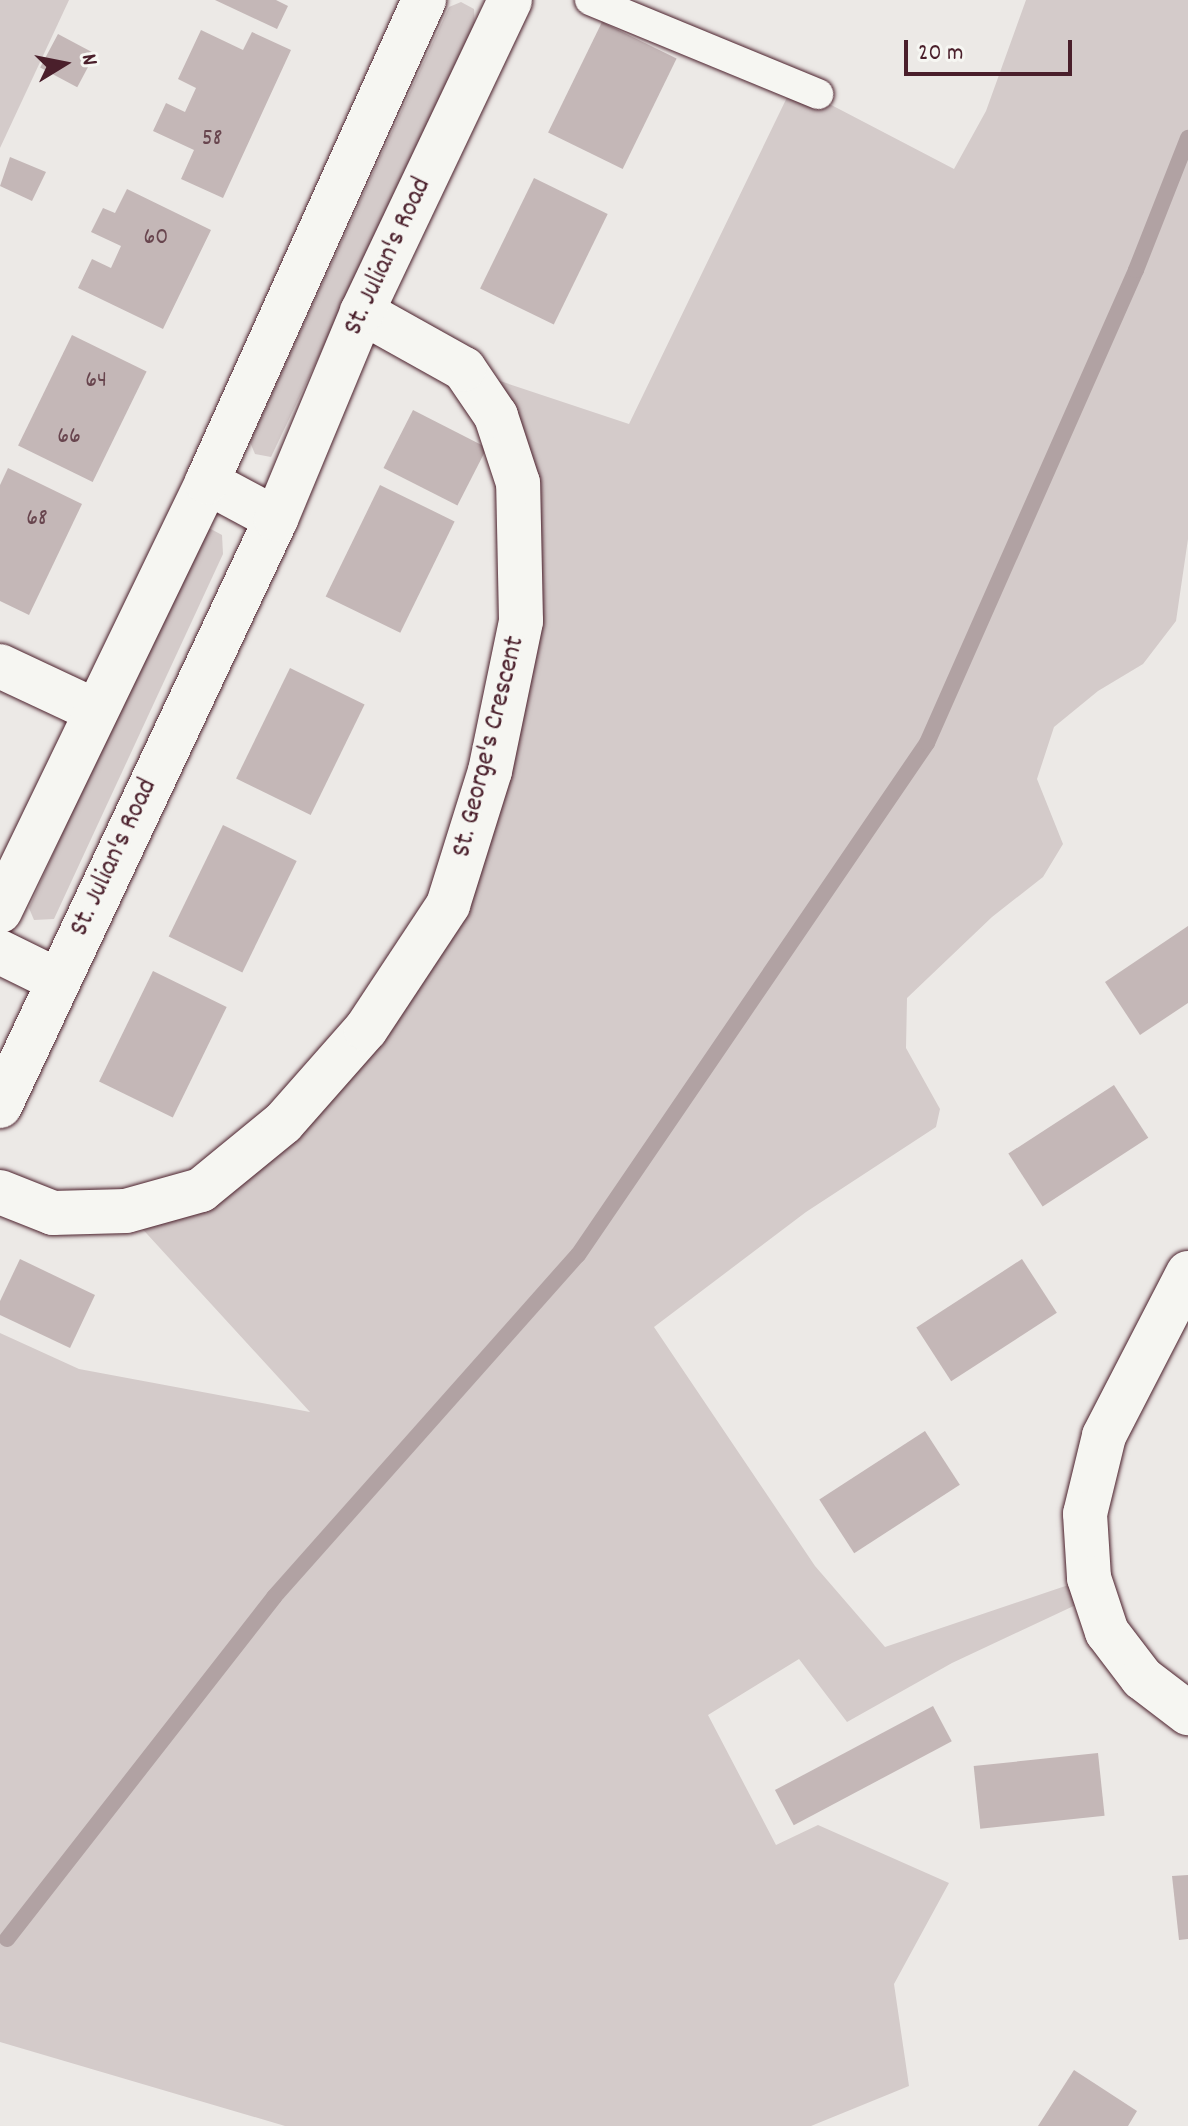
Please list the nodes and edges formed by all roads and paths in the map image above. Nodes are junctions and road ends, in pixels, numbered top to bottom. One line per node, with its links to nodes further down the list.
1 (424, 0): 6 (street)
2 (510, 0): 5 (street, St. Julian's Road)
3 (590, 0): 4 (lane)
4 (818, 94)
5 (362, 312): 7 (street, St. Julian's Road); 14 (street, St. George's Crescent)
6 (207, 482): 7 (street); 9 (street)
7 (276, 519): 12 (street, St. Julian's Road)
8 (0, 666): 9 (street)
9 (96, 711): 10 (street)
10 (0, 911)
11 (0, 952): 12 (street)
12 (57, 980): 13 (street, St. Julian's Road)
13 (0, 1106)
14 (0, 1192)
15 (1188, 1273): 16 (street)
16 (1188, 1713)

